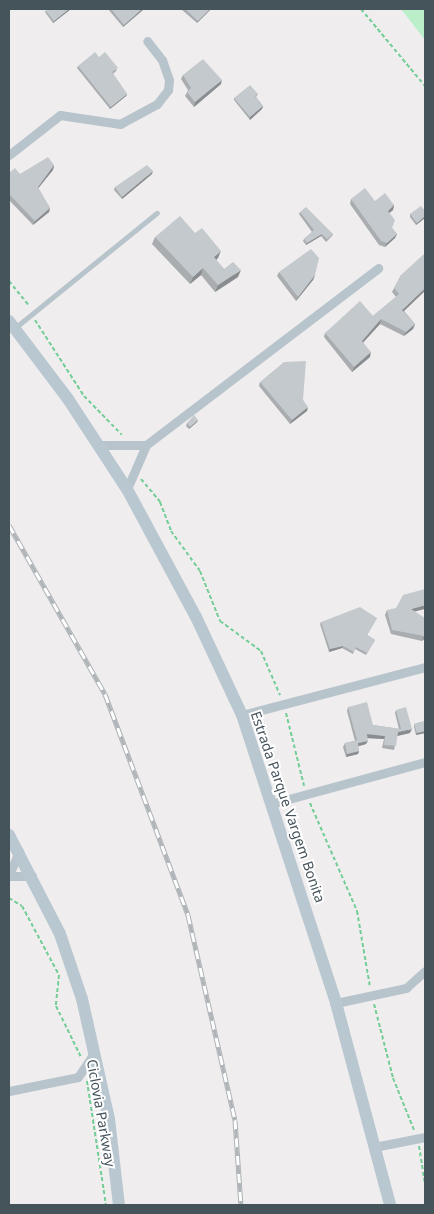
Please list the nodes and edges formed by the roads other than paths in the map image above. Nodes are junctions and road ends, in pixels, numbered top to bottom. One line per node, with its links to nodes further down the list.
1 (147, 41): 2 (street)
2 (9, 155)
3 (157, 213): 5 (lane)
4 (378, 268): 7 (street)
5 (12, 324): 6 (main road, Estrada Parque Vargem Bonita)
6 (98, 445): 7 (street); 8 (main road, Estrada Parque Vargem Bonita)
7 (146, 445): 8 (street)
8 (127, 489): 10 (main road, Estrada Parque Vargem Bonita)
9 (425, 667): 10 (street)
10 (242, 715): 12 (main road, Estrada Parque Vargem Bonita)
11 (425, 762): 12 (street)
12 (274, 803): 18 (main road, Estrada Parque Vargem Bonita)
13 (9, 835): 14 (main road)
14 (19, 851): 15 (street); 16 (main road)
15 (9, 876): 16 (street)
16 (32, 876): 19 (main road)
17 (425, 971): 18 (street)
18 (336, 1003): 22 (main road, Estrada Parque Vargem Bonita)
19 (94, 1053): 20 (street); 23 (main road)
20 (9, 1091)
21 (425, 1137): 22 (street)
22 (374, 1147): 24 (main road, Estrada Parque Vargem Bonita)
23 (119, 1205)
24 (390, 1205)

